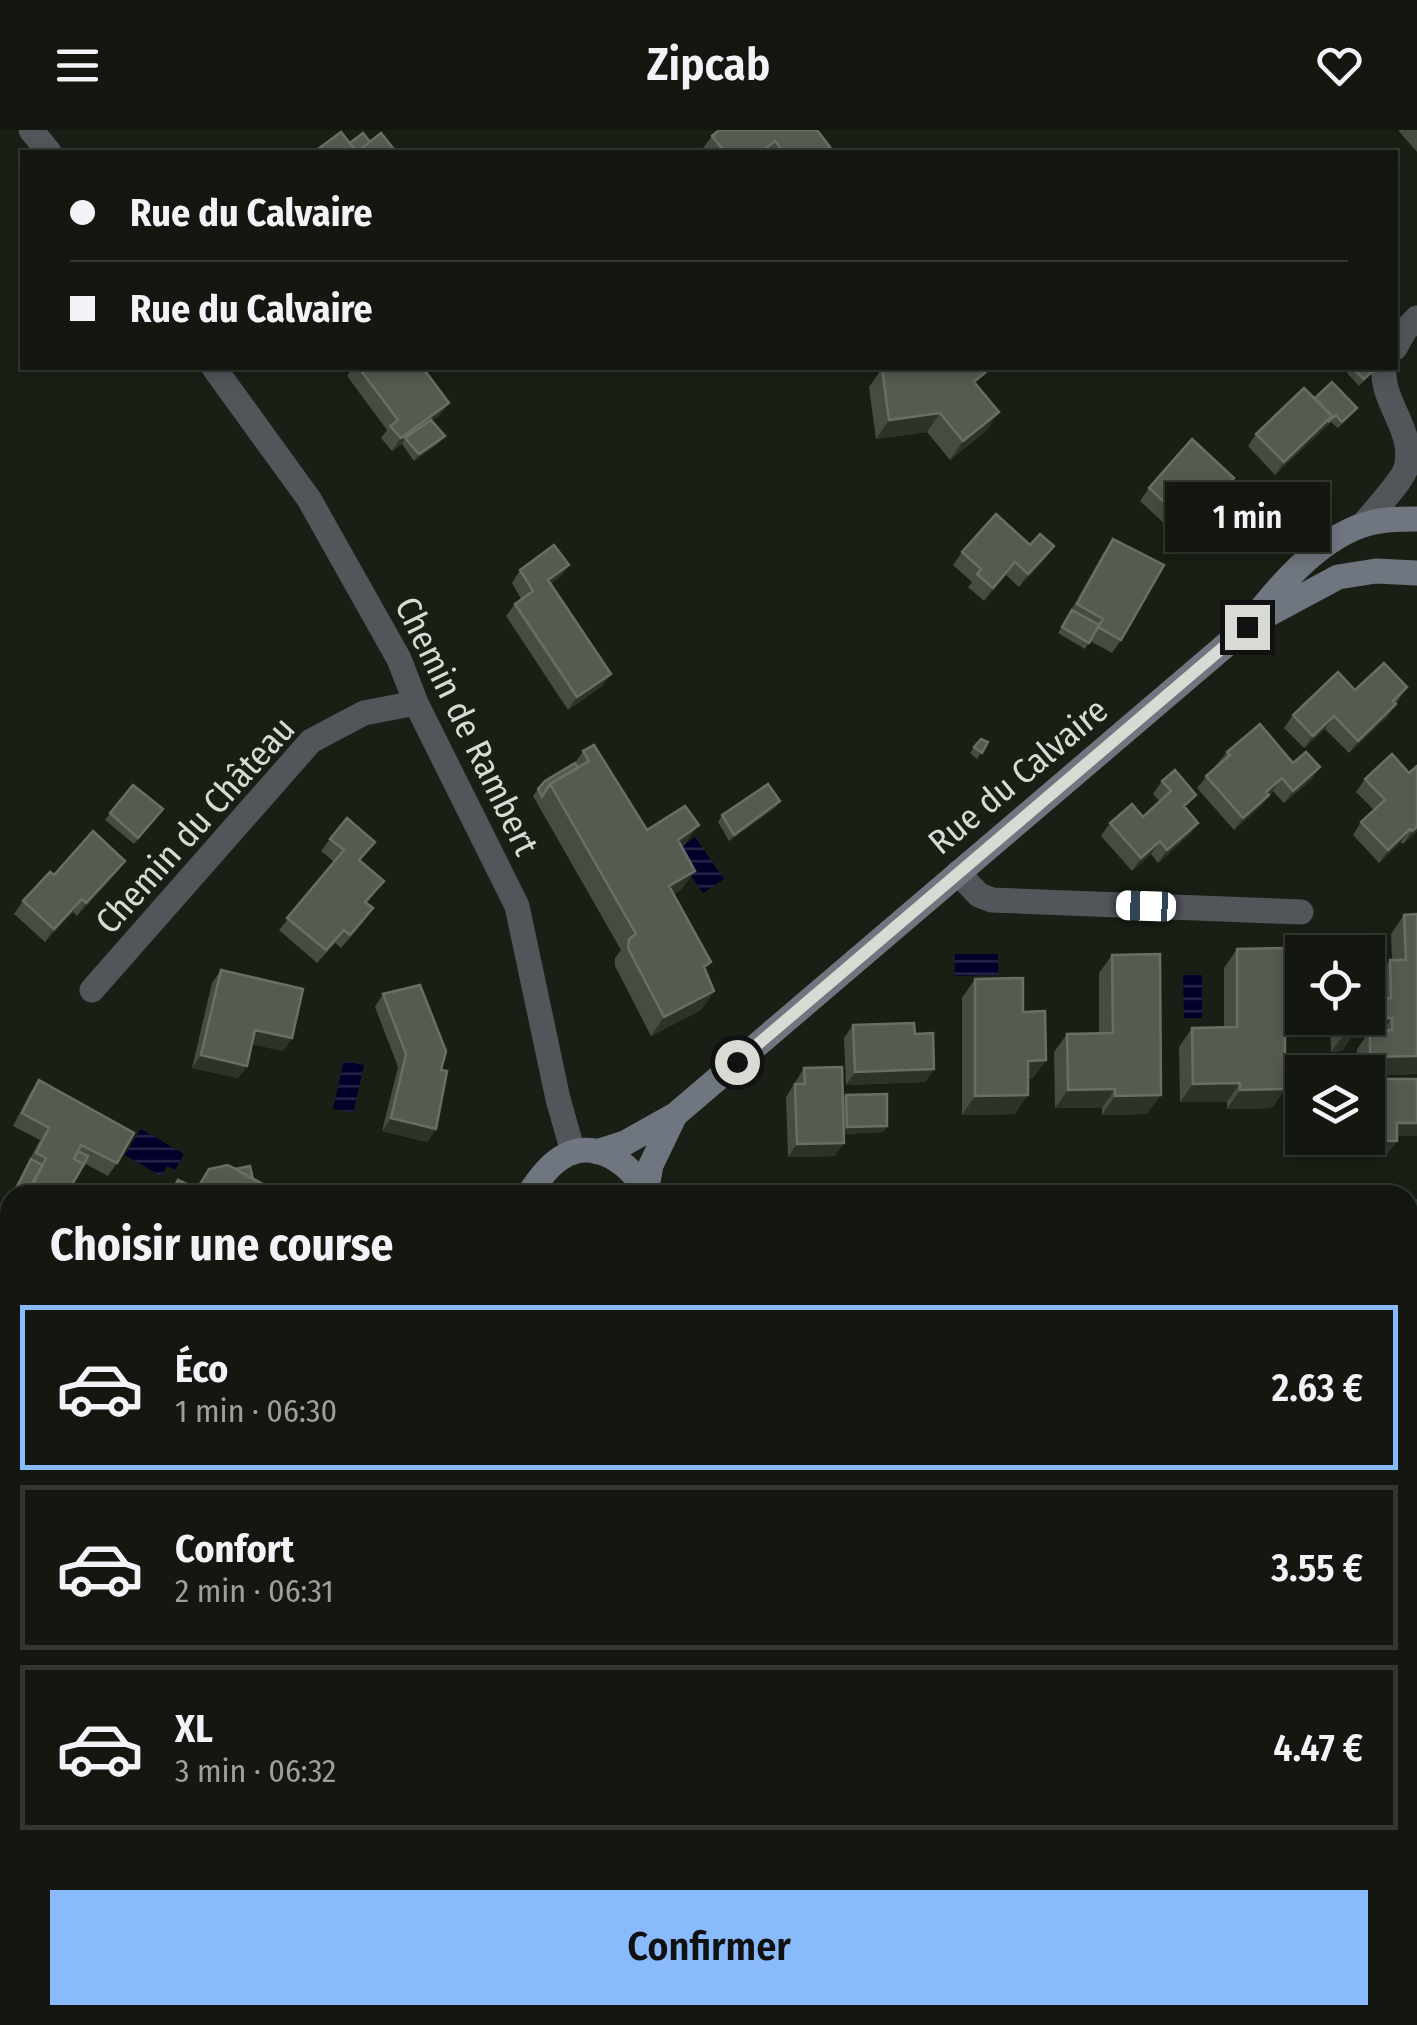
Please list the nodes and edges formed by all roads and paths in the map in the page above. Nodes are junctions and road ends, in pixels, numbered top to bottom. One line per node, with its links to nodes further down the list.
1 (31, 130): 2 (street)
2 (47, 150)
3 (1417, 318): 4 (street)
4 (1398, 343)
5 (215, 370): 11 (street, Chemin de Rambert)
6 (1384, 370): 8 (street)
7 (1417, 519): 8 (street, Rue du Calvaire)
8 (1362, 526): 10 (street, Rue du Calvaire)
9 (1417, 573): 10 (street)
10 (1247, 627): 12 (street, Rue du Calvaire)
11 (416, 704): 14 (street, Chemin du Château); 16 (street, Chemin de Rambert)
12 (958, 873): 13 (street); 15 (street, Rue du Calvaire)
13 (1301, 912)
14 (92, 990)
15 (674, 1116): 16 (street, Rue du Calvaire); 19 (street, Rue du Calvaire)
16 (585, 1152): 17 (street); 18 (street)
17 (537, 1185)
18 (641, 1185)
19 (648, 1185)

